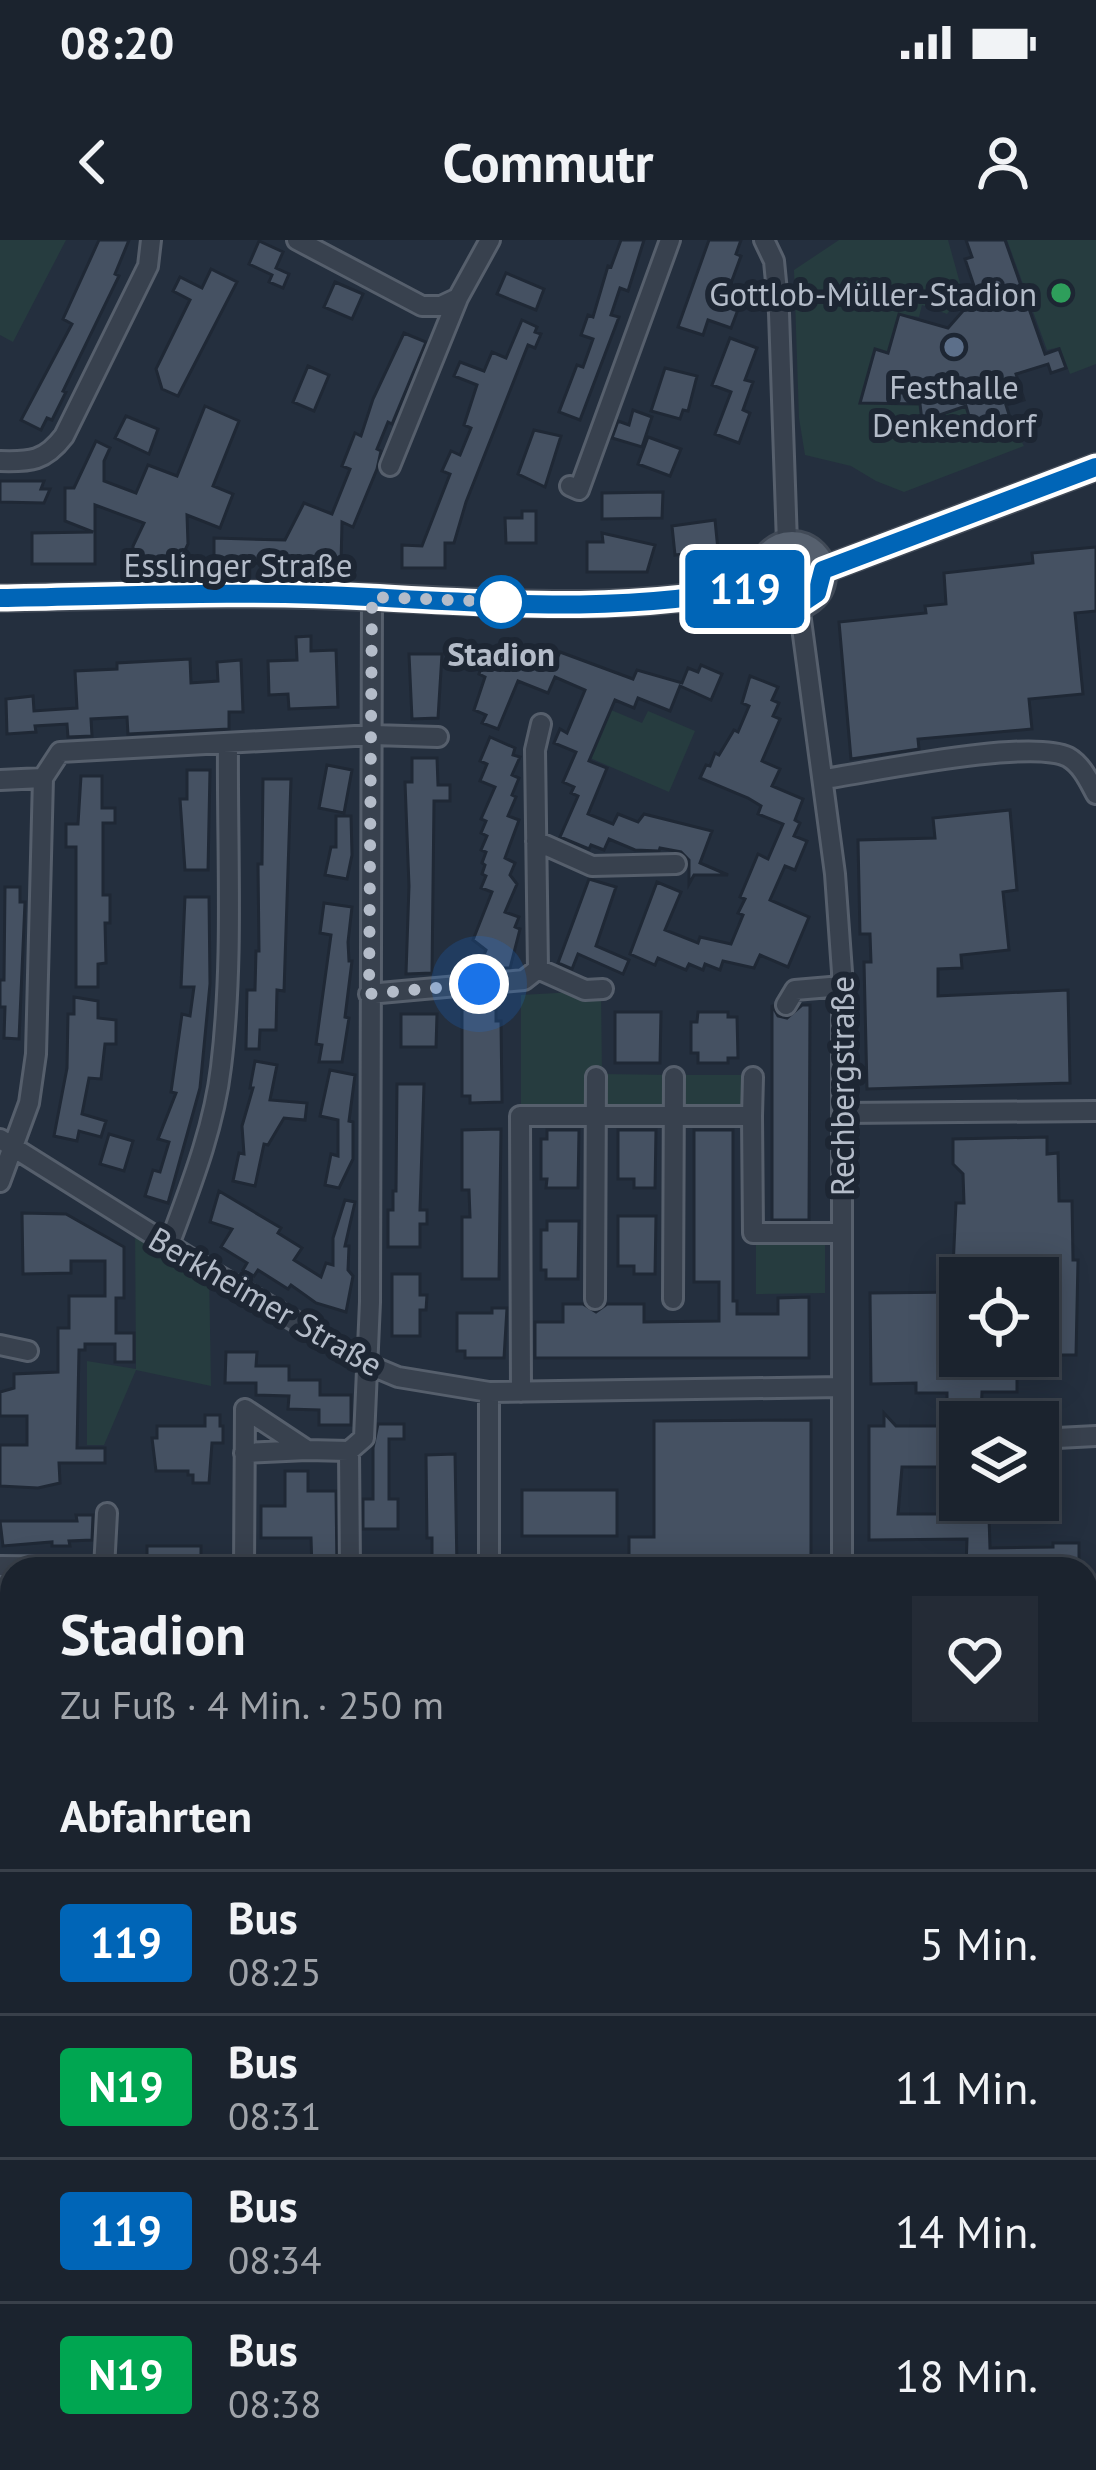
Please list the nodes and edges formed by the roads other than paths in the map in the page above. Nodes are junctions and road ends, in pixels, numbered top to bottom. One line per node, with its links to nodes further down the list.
1 (151, 240): 7 (street)
2 (297, 240): 6 (street)
3 (490, 240): 6 (street)
4 (670, 240): 10 (street)
5 (764, 240): 11 (street)
6 (458, 298): 8 (street)
7 (0, 461)
8 (390, 466)
9 (1096, 467): 12 (main road)
10 (570, 486)
11 (787, 543): 12 (main road); 13 (main road)
12 (823, 570): 16 (main road)
13 (762, 585): 14 (main road, Esslinger Straße); 16 (main road)
14 (372, 597): 15 (main road, Esslinger Straße); 18 (street)
15 (0, 598)
16 (799, 605): 22 (street, Rechbergstraße)
17 (541, 724): 25 (street)
18 (373, 735): 19 (street); 20 (street); 30 (street)
19 (438, 737)
20 (228, 743): 21 (street); 43 (street)
21 (43, 778): 23 (street); 40 (street)
22 (824, 779): 24 (street); 28 (street, Rechbergstraße)
23 (0, 780)
24 (1096, 794)
25 (536, 841): 26 (street); 27 (street)
26 (676, 864)
27 (538, 969): 29 (street); 30 (street)
28 (842, 986): 31 (street); 36 (street, Rechbergstraße)
29 (604, 989)
30 (369, 994): 48 (street)
31 (786, 1005)
32 (596, 1077): 38 (street)
33 (674, 1077): 37 (street)
34 (753, 1077): 39 (street)
35 (1096, 1111): 36 (street)
36 (843, 1113): 42 (street, Rechbergstraße)
37 (674, 1114): 38 (street); 39 (street); 45 (street)
38 (595, 1115): 44 (street); 50 (street)
39 (752, 1116): 42 (street)
40 (6, 1143): 41 (street); 43 (street, Berkheimer Straße)
41 (0, 1182)
42 (842, 1233): 49 (street, Rechbergstraße)
43 (169, 1245): 48 (street, Berkheimer Straße)
44 (595, 1299)
45 (673, 1299)
46 (0, 1345): 47 (street)
47 (28, 1351)
48 (367, 1364): 51 (street, Berkheimer Straße); 55 (street)
49 (842, 1387): 50 (street, Berkheimer Straße); 62 (street, Rechbergstraße)
50 (520, 1391): 51 (street, Berkheimer Straße)
51 (489, 1392): 61 (street)
52 (1096, 1436): 53 (street)
53 (1059, 1438)
54 (307, 1450): 55 (street); 56 (street); 56 (street)
55 (349, 1450): 60 (street)
56 (244, 1454): 59 (street)
57 (106, 1513): 58 (street)
58 (104, 1557)
59 (244, 1557)
60 (350, 1557)
61 (489, 1557)
62 (842, 1557)

